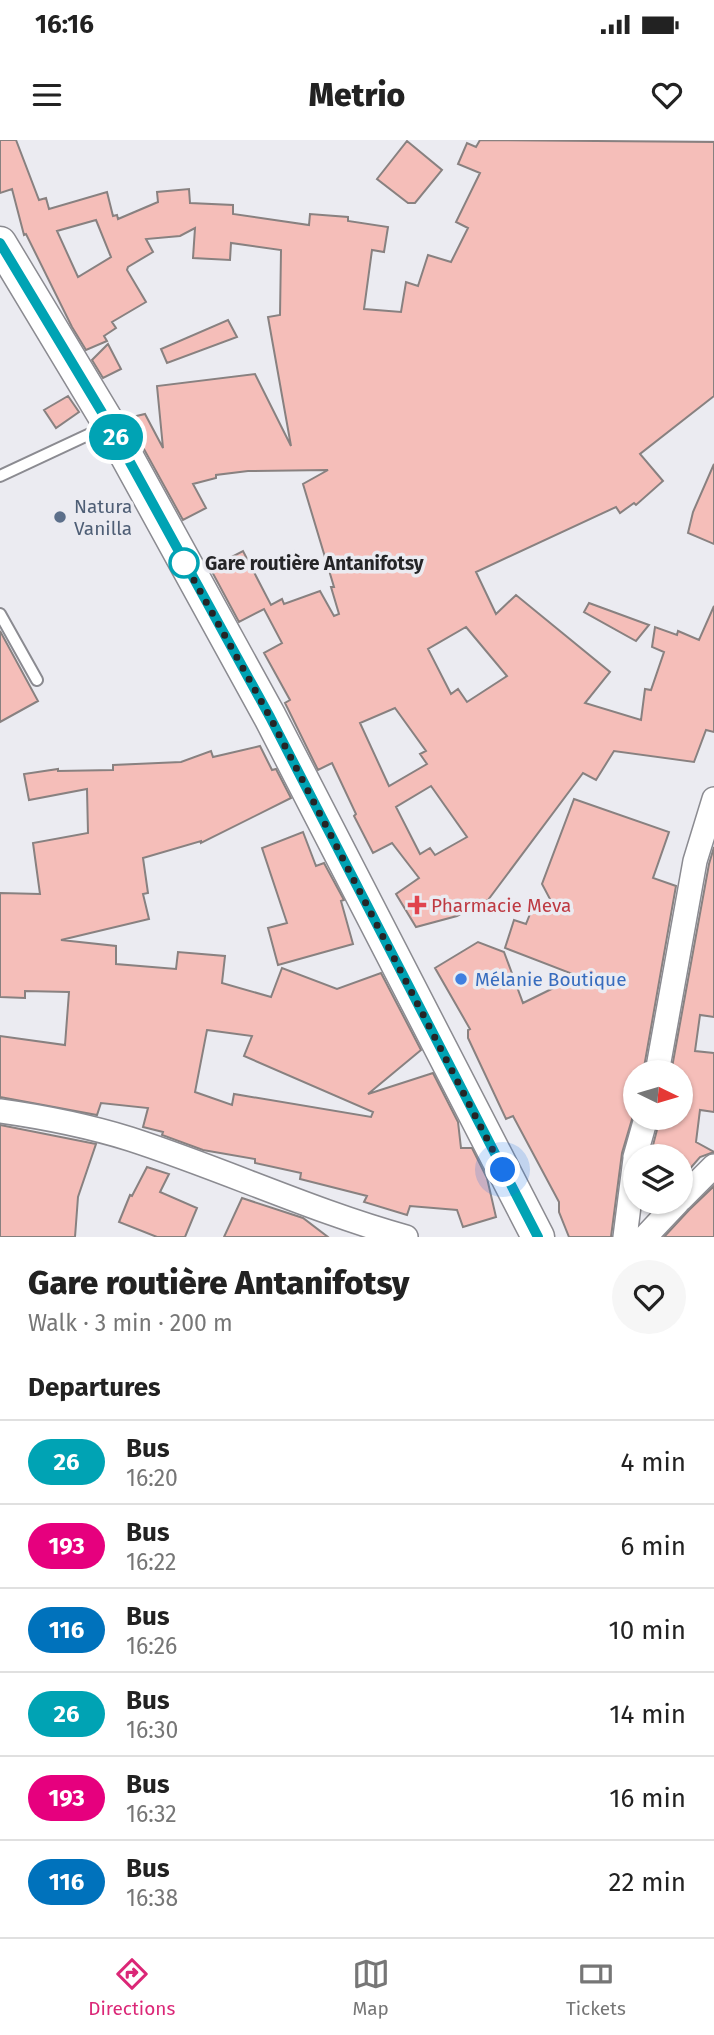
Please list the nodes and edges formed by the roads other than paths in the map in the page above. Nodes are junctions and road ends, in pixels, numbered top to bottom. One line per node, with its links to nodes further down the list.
1 (0, 243): 2 (main road)
2 (109, 424): 3 (lane); 15 (main road)
3 (0, 476)
4 (0, 614): 5 (lane)
5 (37, 680)
6 (714, 799): 7 (street)
7 (659, 1060)
8 (0, 1111): 13 (street)
9 (714, 1166): 10 (street)
10 (693, 1187)
11 (628, 1214): 16 (street)
12 (667, 1214): 17 (street)
13 (344, 1230): 14 (street)
14 (406, 1237)
15 (538, 1237)
16 (625, 1237)
17 (645, 1237)

